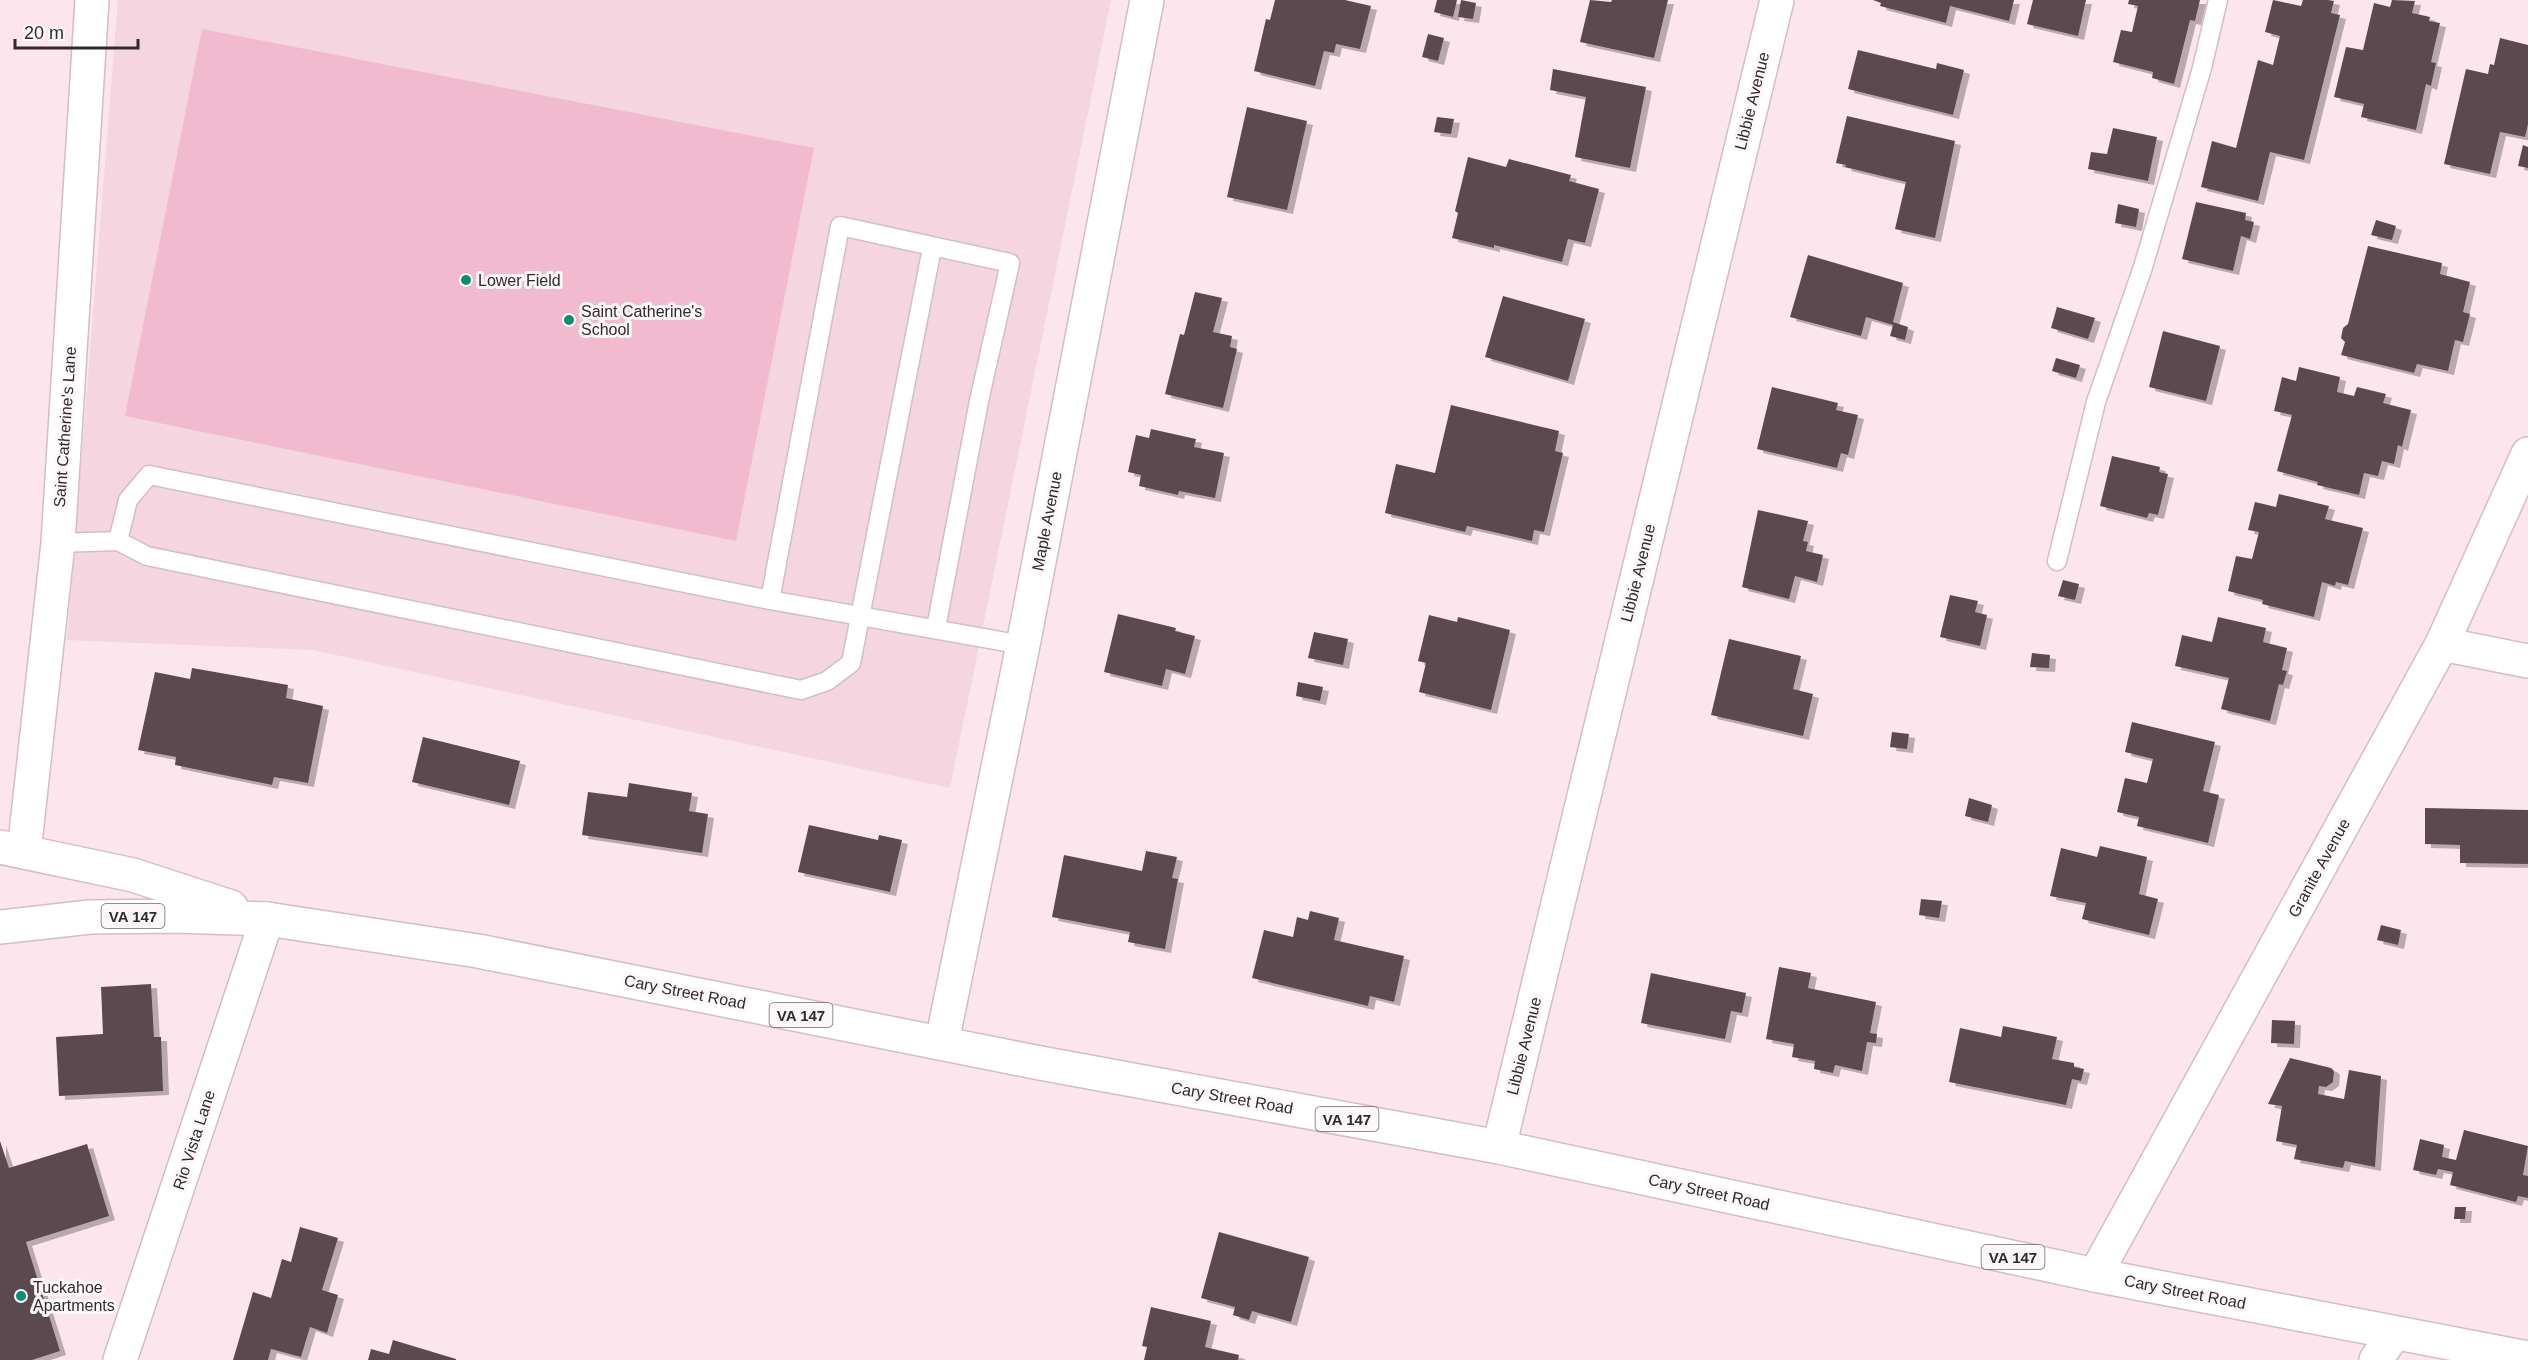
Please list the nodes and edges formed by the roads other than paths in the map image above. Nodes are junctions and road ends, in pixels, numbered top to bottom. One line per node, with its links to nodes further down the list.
1 (92, 0): 8 (main road, Saint Catherine's Lane)
2 (1147, 0): 14 (main road, Maple Avenue)
3 (1777, 0): 20 (main road, Libbie Avenue)
4 (2218, 0): 9 (lane)
5 (932, 248): 10 (lane); 11 (lane); 12 (lane)
6 (2528, 454): 13 (main road, Granite Avenue)
7 (118, 541): 8 (lane); 10 (lane); 11 (lane)
8 (58, 543): 16 (main road, Saint Catherine's Lane)
9 (2057, 561)
10 (771, 600): 11 (lane)
11 (861, 615): 12 (lane)
12 (936, 628): 14 (lane)
13 (2442, 644): 15 (main road); 21 (main road, Granite Avenue)
14 (1023, 645): 19 (main road, Maple Avenue)
15 (2528, 661)
16 (12, 849): 17 (main road)
17 (267, 919): 18 (main road, Cary Street Road / VA 147); 19 (main road, Cary Street Road / VA 147); 24 (main road, Rio Vista Lane)
18 (0, 927)
19 (942, 1042): 20 (main road, Cary Street Road / VA 147)
20 (1499, 1147): 21 (main road, Cary Street Road / VA 147)
21 (2094, 1275): 22 (main road, Cary Street Road / VA 147)
22 (2394, 1333): 23 (main road, Cary Street Road / VA 147); 25 (main road)
23 (2528, 1358)
24 (120, 1360)
25 (2376, 1360)

